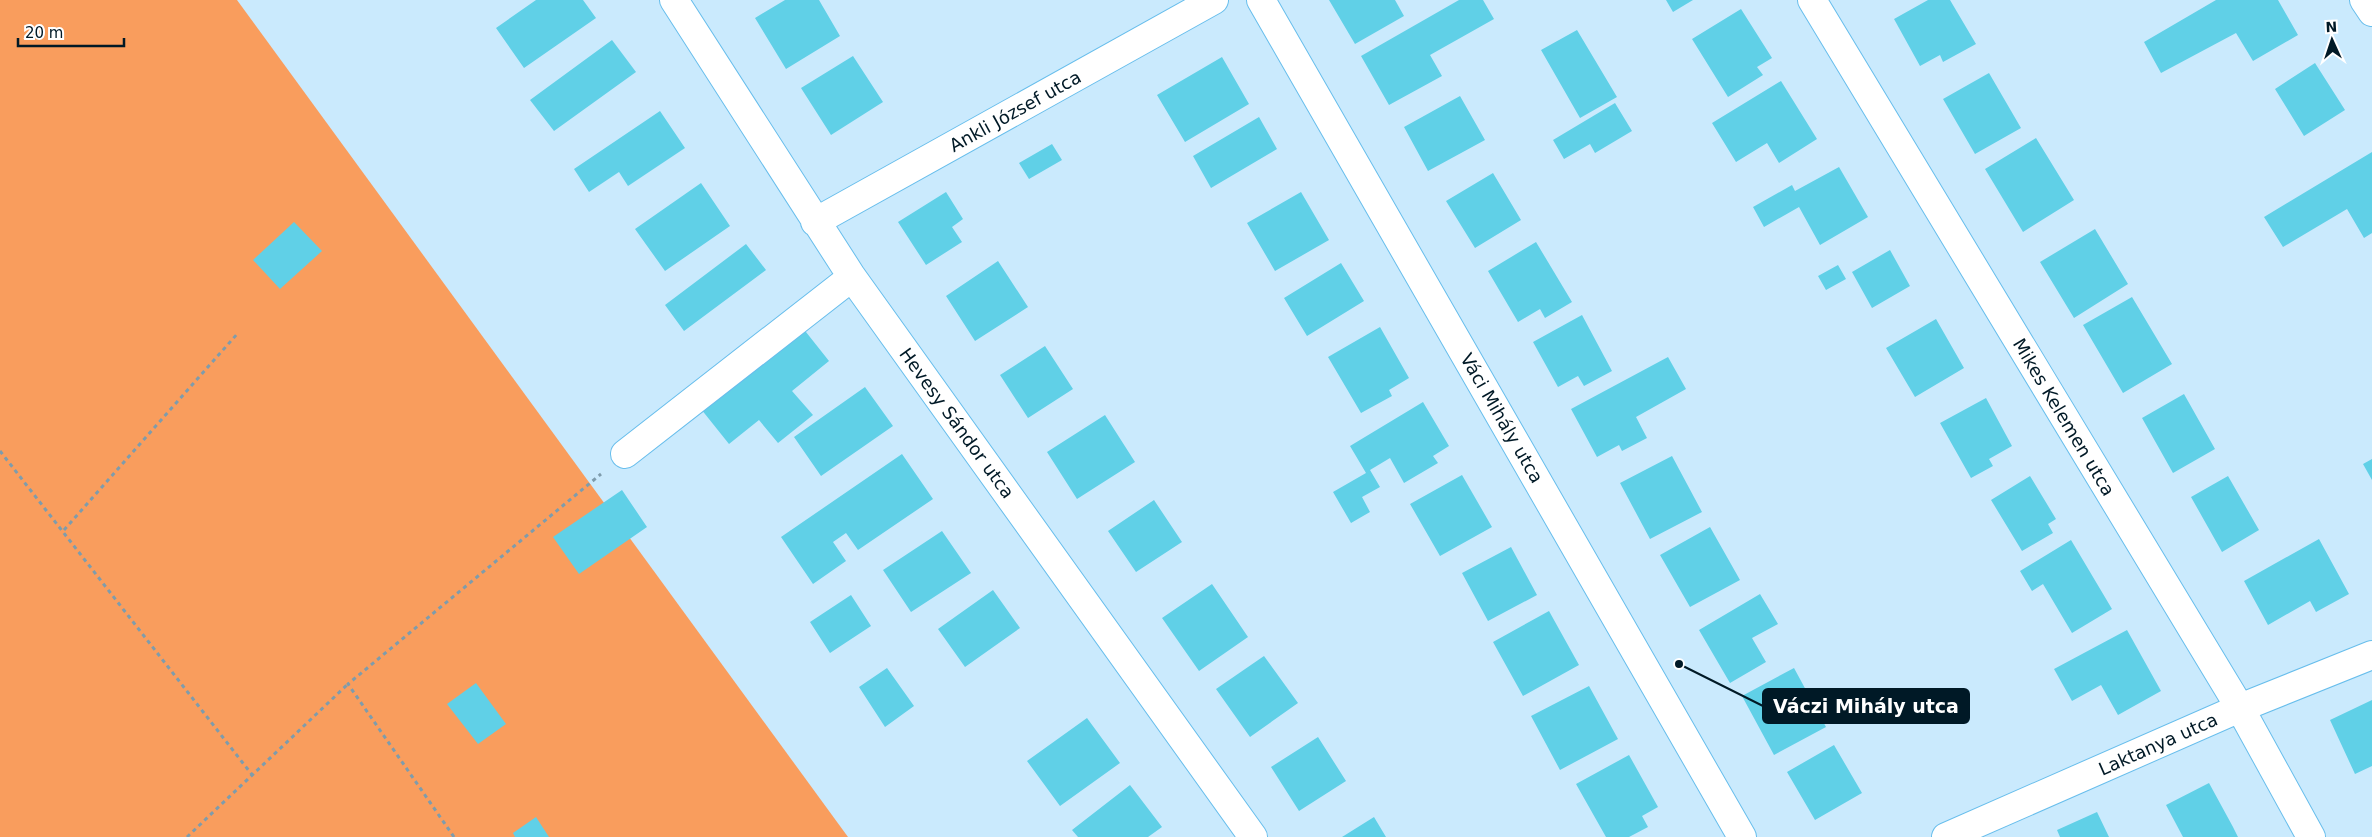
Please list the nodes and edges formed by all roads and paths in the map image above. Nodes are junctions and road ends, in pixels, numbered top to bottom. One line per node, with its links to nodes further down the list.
1 (674, 0): 7 (street, Hevesy Sándor utca)
2 (1214, 0): 7 (street, Ankli József utca)
3 (1261, 0): 20 (street, Váci Mihály utca)
4 (1812, 0): 15 (street, Mikes Kelemen utca)
5 (2364, 0): 6 (street)
6 (2372, 12)
7 (815, 222): 8 (street, Hevesy Sándor utca)
8 (852, 277): 11 (street); 19 (street, Hevesy Sándor utca)
9 (238, 333): 12 (path)
10 (0, 452): 12 (path)
11 (625, 454): 14 (path)
12 (64, 530): 16 (path)
13 (2372, 655): 15 (street, Laktanya utca)
14 (348, 684): 16 (path); 18 (path)
15 (2240, 708): 21 (street, Laktanya utca); 22 (street, Mikes Kelemen utca)
16 (253, 776): 17 (path)
17 (187, 837)
18 (454, 837)
19 (1253, 837)
20 (1742, 837)
21 (1946, 837)
22 (2311, 837)

